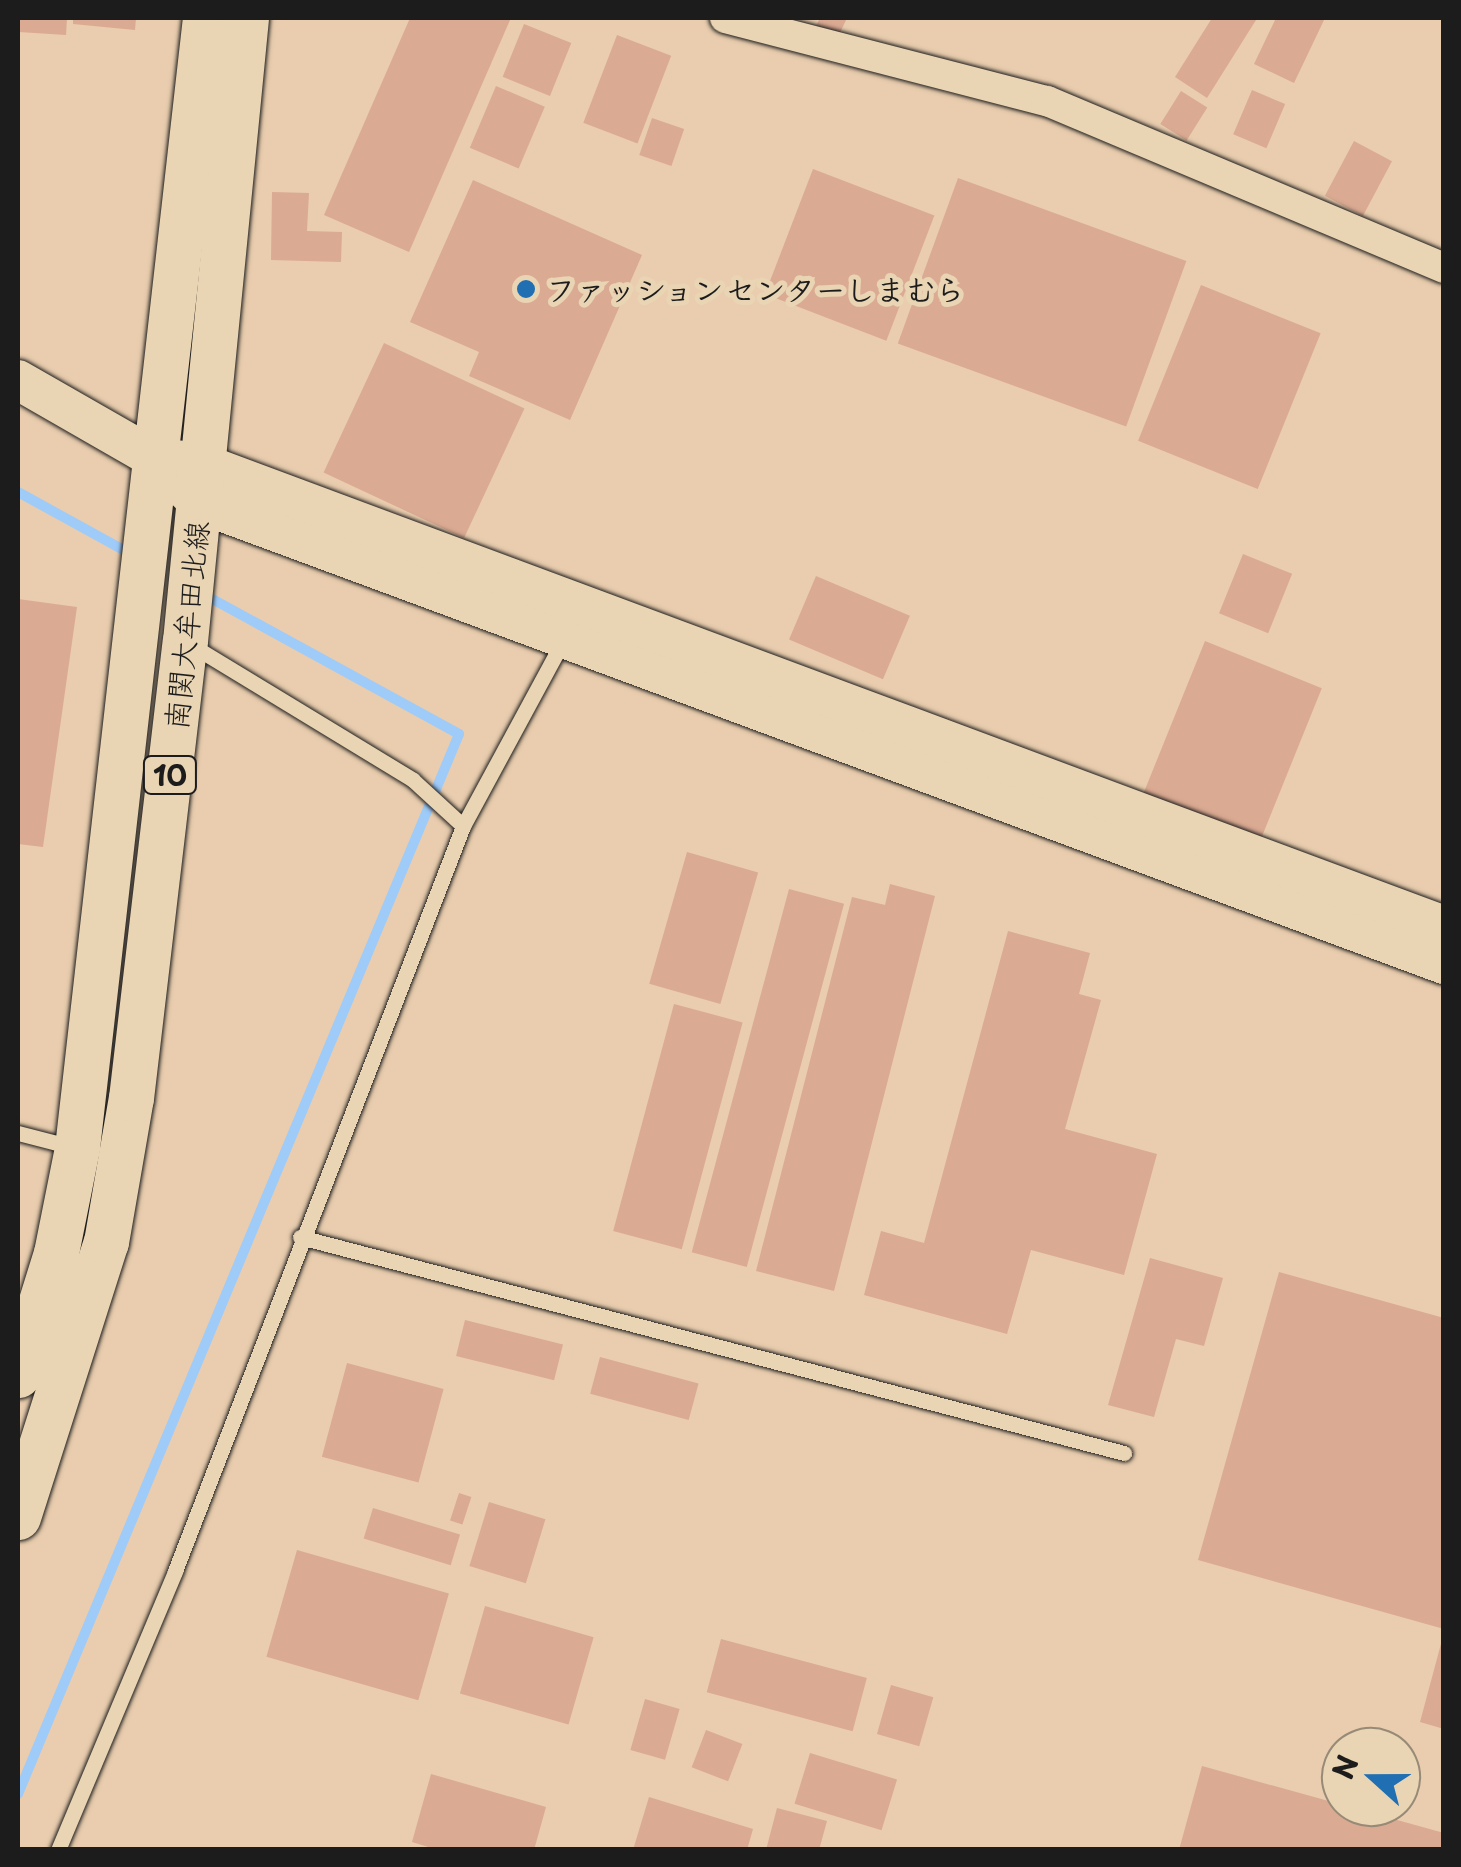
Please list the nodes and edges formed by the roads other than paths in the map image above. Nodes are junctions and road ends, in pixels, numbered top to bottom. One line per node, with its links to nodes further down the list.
1 (204, 18): 6 (main road, 南関大牟田北線 / 10)
2 (246, 18): 7 (main road, 南関大牟田北線 / 10)
3 (725, 18): 4 (street)
4 (1444, 268)
5 (18, 380): 6 (street)
6 (154, 458): 7 (street); 14 (main road, 南関大牟田北線 / 10)
7 (198, 482): 8 (street); 9 (main road, 南関大牟田北線 / 10)
8 (574, 620): 10 (lane); 11 (street); 12 (street)
9 (184, 641): 10 (lane); 14 (main road, 南関大牟田北線 / 10)
10 (463, 826): 15 (lane)
11 (1444, 926)
12 (1444, 964)
13 (18, 1133): 14 (lane)
14 (98, 1154): 16 (main road, 南関大牟田北線 / 10); 18 (main road, 南関大牟田北線 / 10)
15 (300, 1237): 17 (lane); 19 (lane)
16 (18, 1375)
17 (1124, 1453)
18 (18, 1517)
19 (58, 1850)

